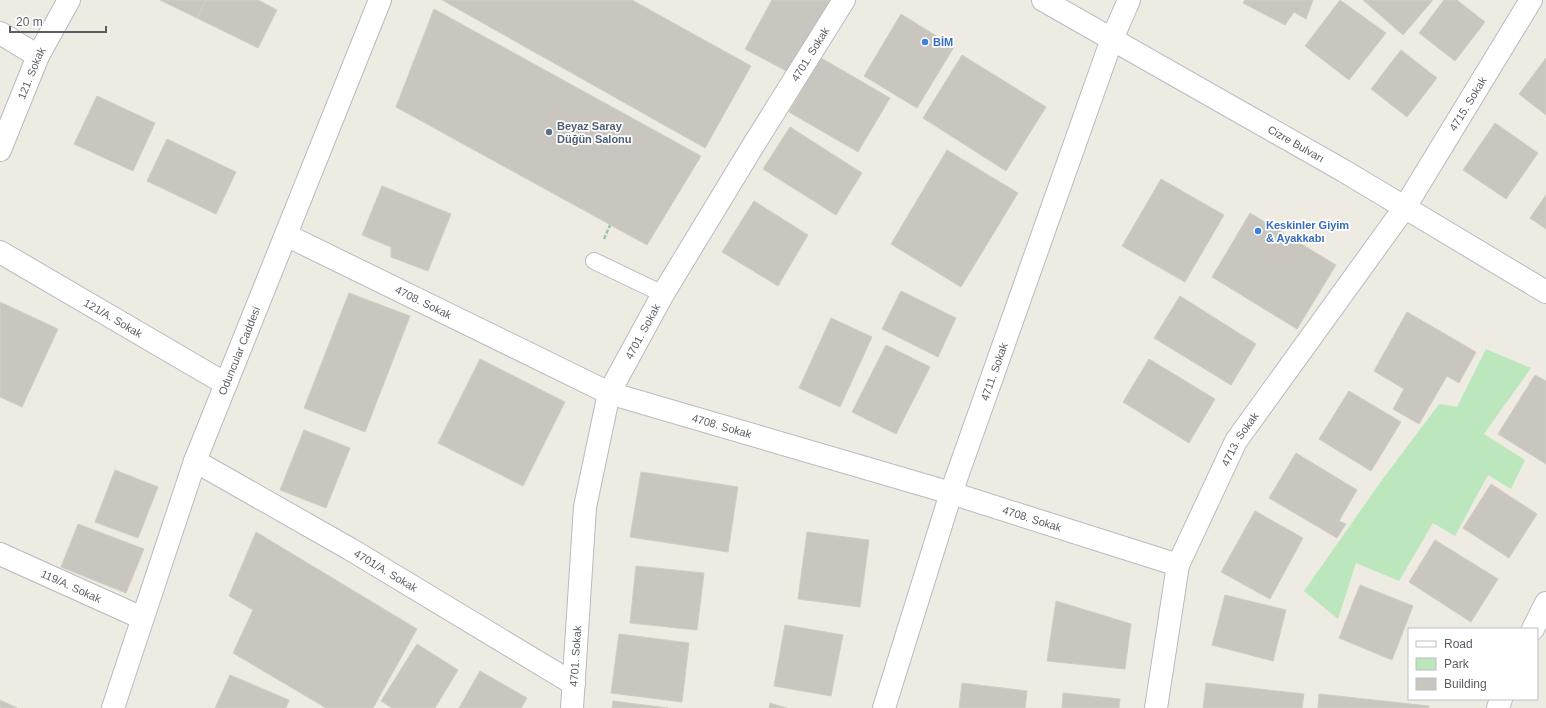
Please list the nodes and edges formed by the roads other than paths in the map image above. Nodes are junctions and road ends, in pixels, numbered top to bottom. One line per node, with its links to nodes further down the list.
1 (69, 0): 9 (street, 121. Sokak)
2 (380, 0): 12 (street, Oduncular Caddesi)
3 (844, 0): 16 (street, 4701. Sokak)
4 (1043, 0): 8 (street, Cizre Bulvarı)
5 (1129, 0): 8 (street, 4711. Sokak)
6 (1531, 0): 11 (street, 4715. Sokak)
7 (0, 33): 9 (street)
8 (1112, 39): 11 (street, Cizre Bulvarı); 20 (street, 4711. Sokak)
9 (38, 56): 10 (street, 121. Sokak)
10 (0, 150)
11 (1405, 207): 15 (street, Cizre Bulvarı); 22 (street, 4713. Sokak)
12 (286, 235): 17 (street, Oduncular Caddesi); 18 (street, 4708. Sokak)
13 (0, 252): 17 (street, 121/A. Sokak)
14 (594, 261): 16 (lane)
15 (1546, 292)
16 (662, 294): 18 (street, 4701. Sokak)
17 (226, 384): 19 (street, Oduncular Caddesi)
18 (609, 393): 20 (street, 4708. Sokak); 26 (street, 4701. Sokak)
19 (195, 461): 24 (street, Oduncular Caddesi); 26 (street, 4701/A. Sokak)
20 (951, 493): 22 (street, 4708. Sokak); 29 (street, 4711. Sokak)
21 (0, 554): 24 (street, 119/A. Sokak)
22 (1178, 566): 30 (street, 4713. Sokak)
23 (1546, 603): 25 (street)
24 (142, 618): 27 (street, Oduncular Caddesi)
25 (1534, 628)
26 (574, 684): 28 (street, 4701. Sokak)
27 (113, 708)
28 (572, 708)
29 (884, 708)
30 (1156, 708)

